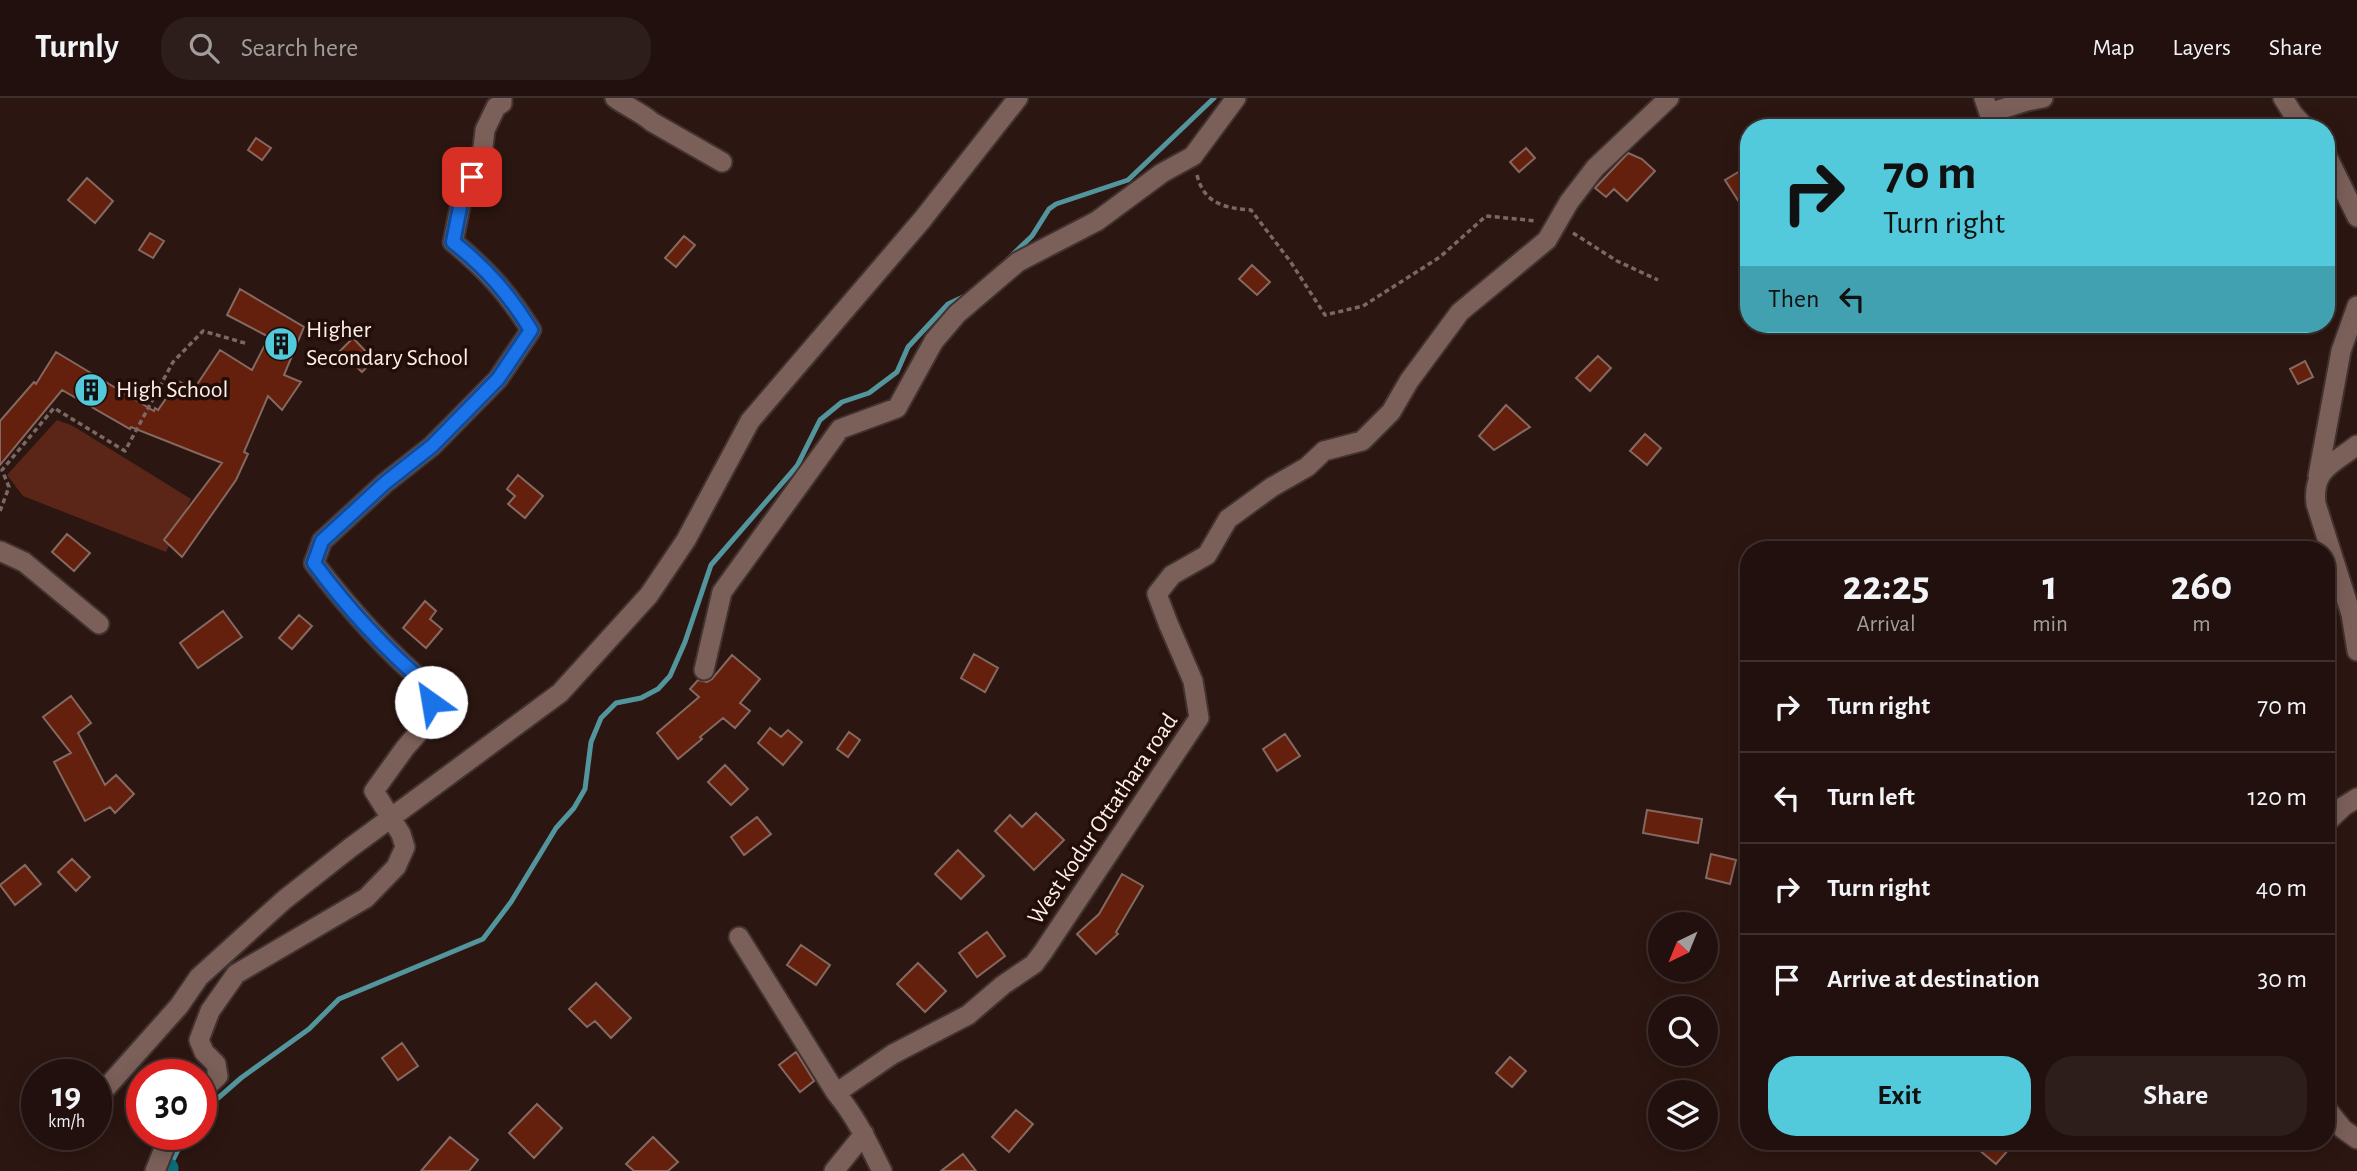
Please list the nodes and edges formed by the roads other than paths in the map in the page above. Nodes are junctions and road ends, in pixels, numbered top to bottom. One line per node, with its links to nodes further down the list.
1 (502, 98): 24 (street)
2 (615, 98): 10 (street)
3 (1018, 98): 24 (street)
4 (1236, 98): 21 (street)
5 (1669, 98): 28 (street, West kodur Ottathara road)
6 (2043, 98): 8 (street)
7 (2283, 98): 9 (street)
8 (1987, 106)
9 (2297, 119)
10 (722, 162)
11 (2335, 173): 12 (street)
12 (2357, 218)
13 (2357, 306): 15 (street)
14 (2357, 445): 15 (street)
15 (2318, 476): 16 (street)
16 (2328, 541)
17 (0, 551): 19 (street)
18 (2335, 564): 20 (street)
19 (99, 624)
20 (2357, 651)
21 (704, 670)
22 (2357, 798): 23 (street)
23 (2335, 814)
24 (391, 818): 26 (street); 27 (street)
25 (739, 937): 28 (street)
26 (211, 1059)
27 (112, 1080)
28 (836, 1093): 30 (street)
29 (2335, 1119): 31 (street)
30 (864, 1134): 34 (street); 35 (street)
31 (2357, 1139)
32 (164, 1150): 33 (street)
33 (155, 1171)
34 (834, 1171)
35 (882, 1171)

